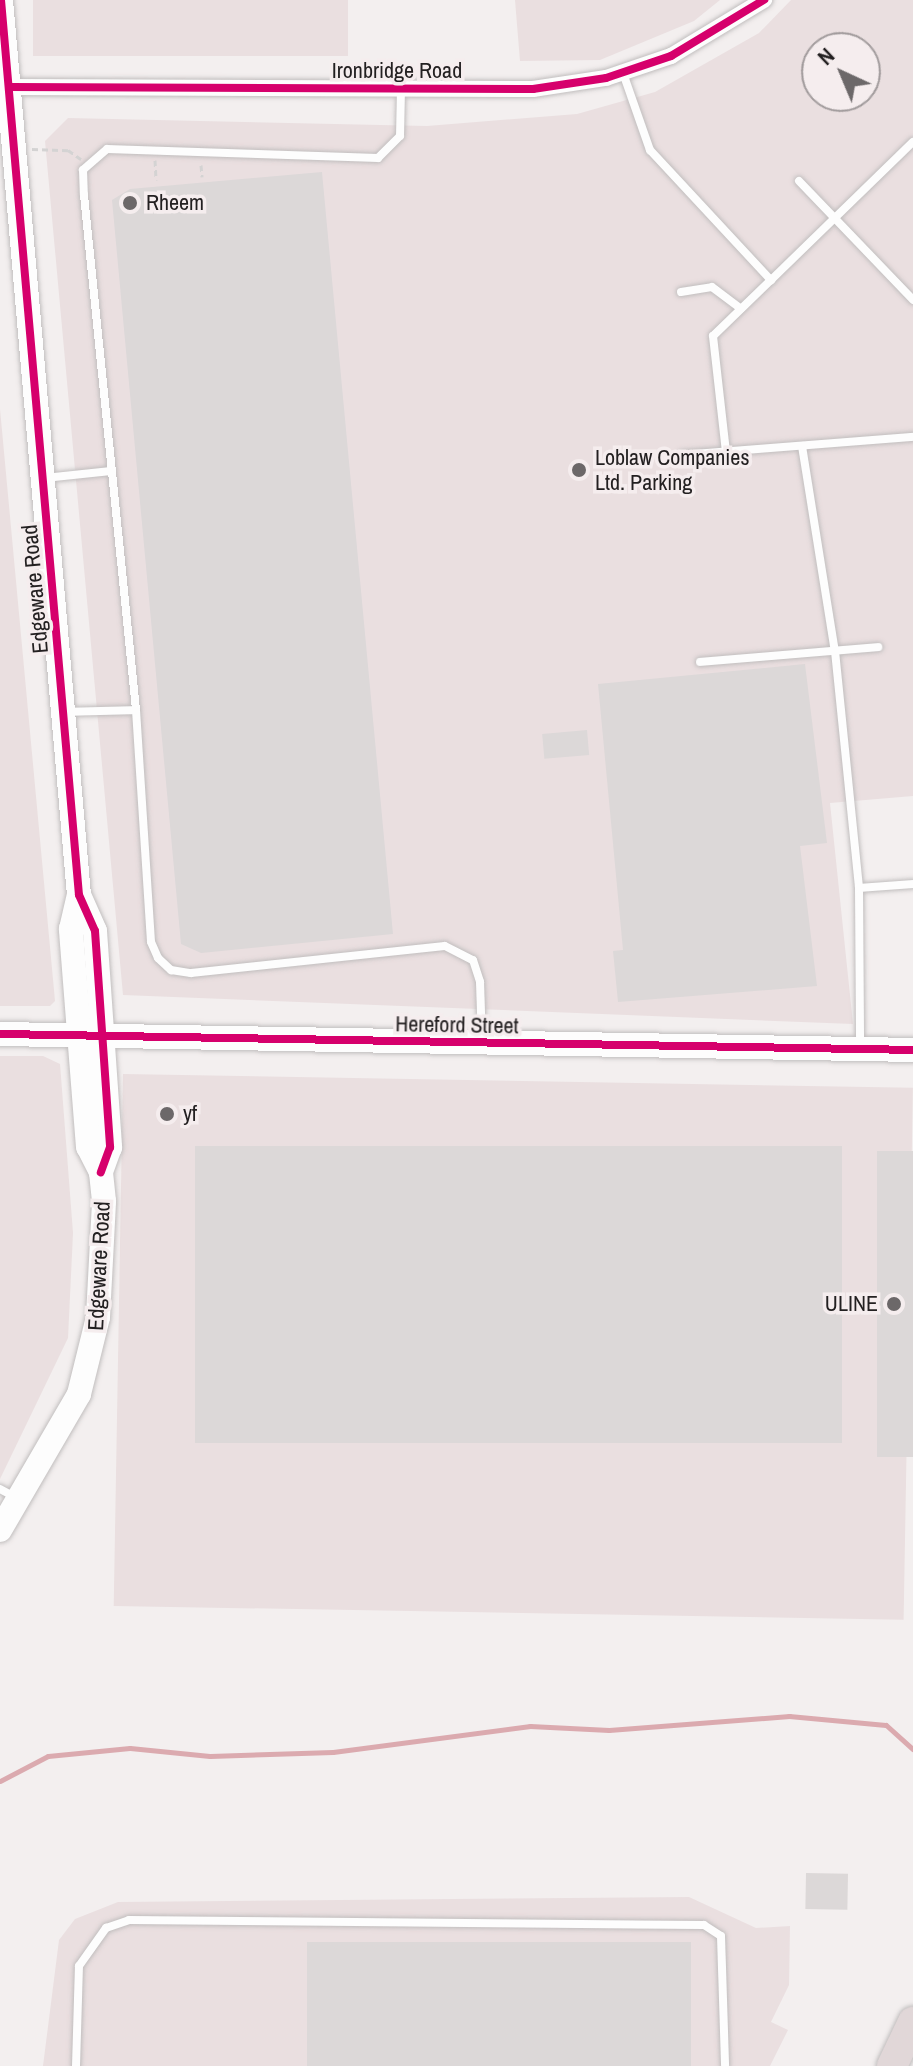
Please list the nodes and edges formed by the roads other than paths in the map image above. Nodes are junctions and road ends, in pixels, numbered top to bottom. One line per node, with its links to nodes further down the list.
1 (1, 0): 4 (street, Edgeware Road)
2 (764, 0): 3 (street, Ironbridge Road)
3 (623, 72): 5 (street, Ironbridge Road); 9 (lane)
4 (5, 87): 5 (street, Ironbridge Road); 18 (street, Edgeware Road)
5 (401, 89): 17 (lane)
6 (913, 142): 8 (lane)
7 (799, 181): 8 (lane)
8 (831, 216): 9 (lane); 11 (lane)
9 (771, 280): 12 (lane)
10 (681, 292): 12 (lane)
11 (913, 300)
12 (741, 309): 15 (lane)
13 (913, 437): 14 (lane)
14 (802, 446): 15 (lane); 20 (lane)
15 (726, 452): 16 (lane)
16 (682, 455)
17 (112, 471): 18 (lane); 22 (lane)
18 (44, 478): 23 (street, Edgeware Road)
19 (878, 647): 20 (lane)
20 (835, 651): 21 (lane); 25 (lane)
21 (700, 662)
22 (136, 710): 23 (lane); 28 (lane)
23 (64, 712): 27 (street, Edgeware Road)
24 (913, 884): 25 (lane)
25 (859, 888): 29 (lane)
26 (0, 1034): 27 (street, Hereford Street)
27 (91, 1038): 28 (street, Hereford Street); 31 (street, Edgeware Road)
28 (482, 1043): 29 (street, Hereford Street)
29 (860, 1049): 30 (street, Hereford Street)
30 (913, 1050)
31 (10, 1494): 32 (street, Edgeware Road)
32 (0, 1530)
33 (913, 2022): 36 (highway)
34 (76, 2066): 35 (lane)
35 (725, 2066)
36 (892, 2066)

